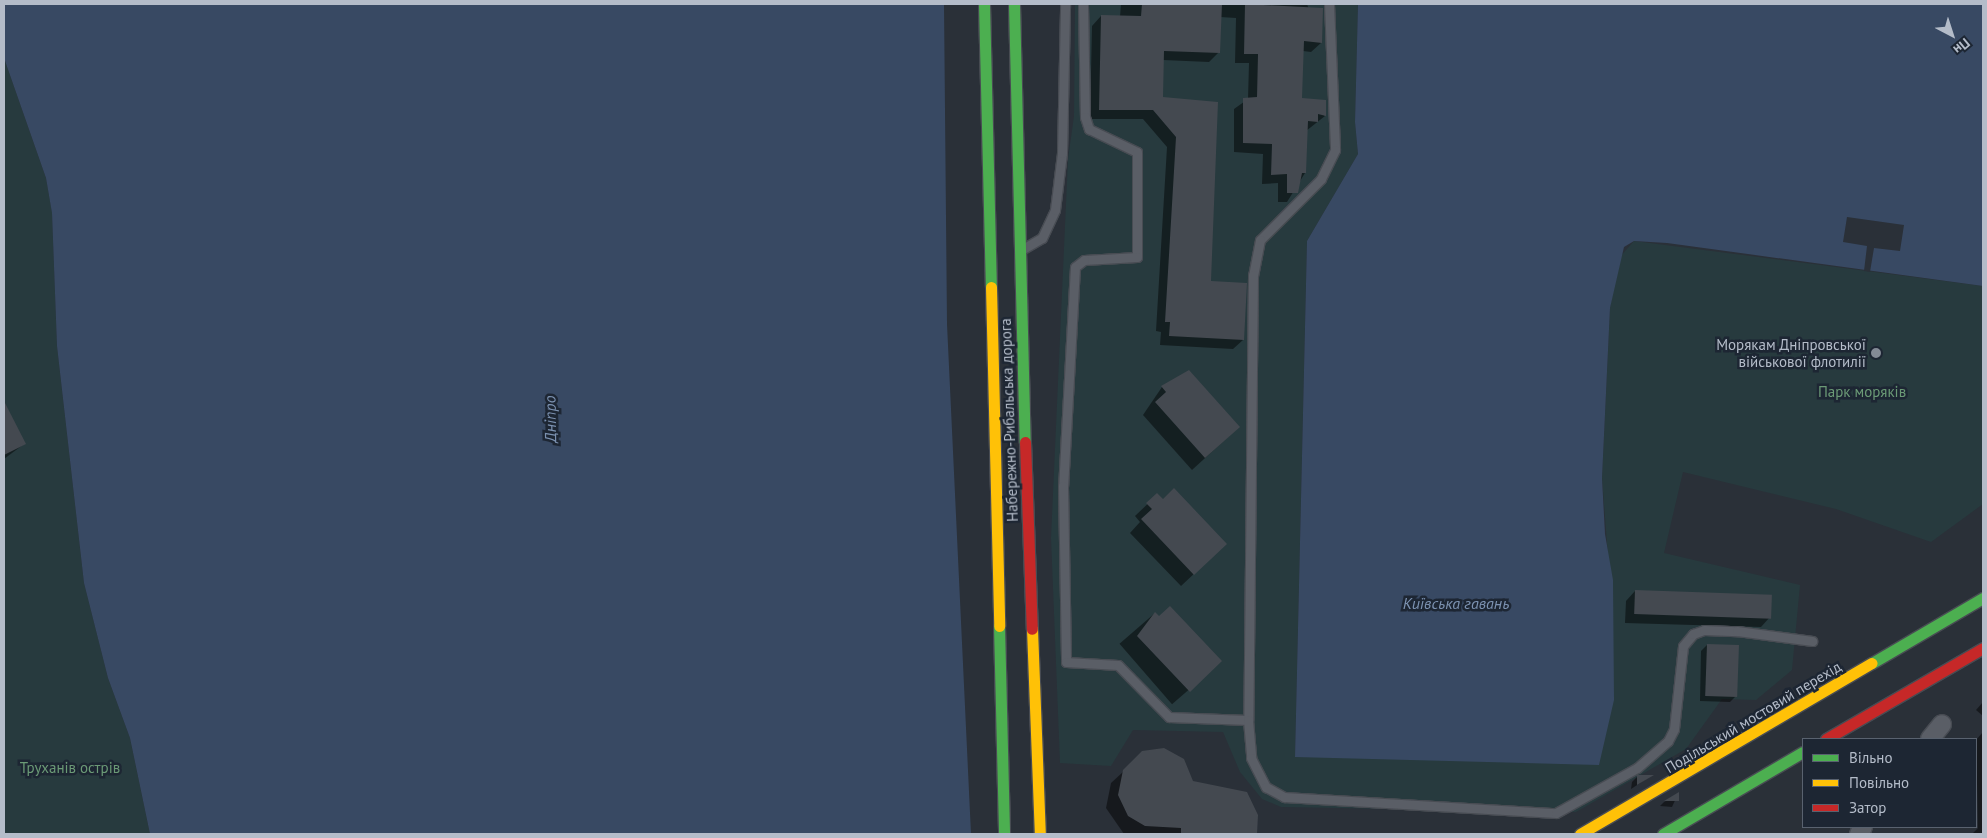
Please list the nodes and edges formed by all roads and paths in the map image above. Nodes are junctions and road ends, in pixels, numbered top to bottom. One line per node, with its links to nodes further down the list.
1 (1014, 4): 6 (main road, Набережно-Рибальська дорога)
2 (1065, 4): 6 (lane)
3 (1083, 4): 12 (lane)
4 (1329, 4): 12 (lane)
5 (984, 5): 17 (main road, Набережно-Рибальська дорога)
6 (1019, 251): 18 (main road, Набережно-Рибальська дорога)
7 (1983, 590): 9 (main road, Подільський мостовий перехід)
8 (1983, 598): 9 (main road, Подільський мостовий перехід)
9 (1941, 624): 19 (main road, Подільський мостовий перехід)
10 (1812, 641): 12 (lane)
11 (1983, 648): 14 (main road)
12 (1248, 720)
13 (1942, 724): 15 (street)
14 (1828, 738)
15 (1931, 738)
16 (1802, 753): 20 (main road)
17 (1004, 834)
18 (1040, 834)
19 (1580, 834)
20 (1663, 834)

